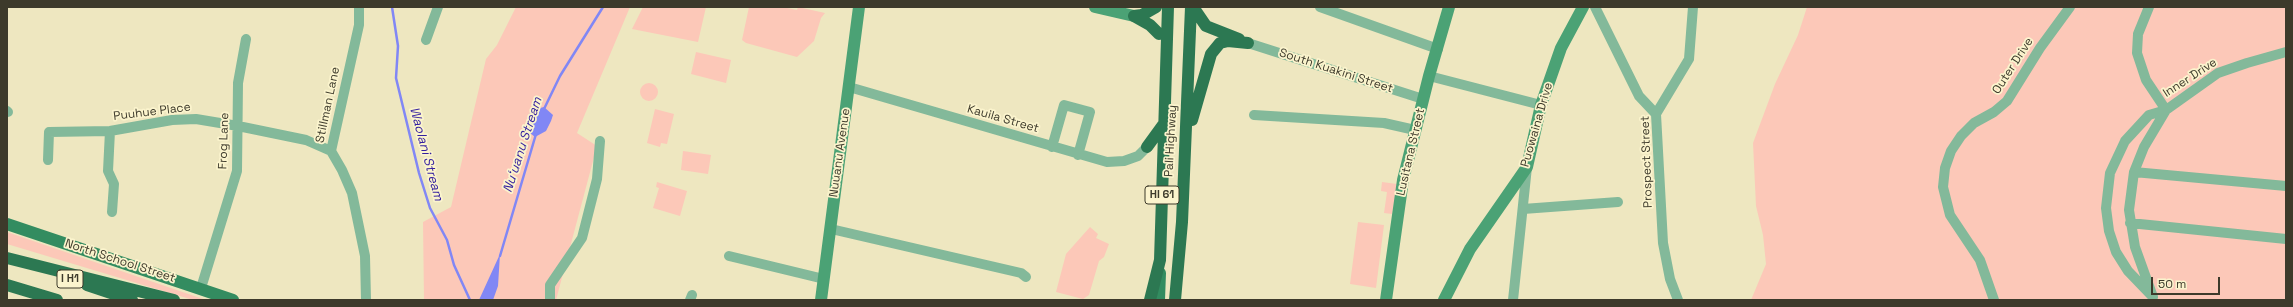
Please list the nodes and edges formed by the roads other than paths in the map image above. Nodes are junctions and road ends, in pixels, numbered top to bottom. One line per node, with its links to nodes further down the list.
1 (359, 7): 39 (street, Stillman Lane)
2 (438, 7): 19 (street)
3 (859, 7): 24 (main road, Nuuanu Avenue)
4 (1095, 7): 16 (main road)
5 (1156, 7): 16 (highway)
6 (1161, 7): 17 (highway)
7 (1168, 7): 25 (highway, Pali Highway / HI 61)
8 (1192, 7): 20 (highway); 36 (highway, Pali Highway / HI 61)
9 (1320, 7): 21 (street)
10 (1449, 7): 21 (main road, Lusitana Street)
11 (1583, 7): 27 (main road, Puowaina Drive)
12 (1595, 7): 29 (street)
13 (1693, 7): 29 (street, Prospect Street)
14 (2070, 7): 76 (street, Outer Drive)
15 (2149, 7): 28 (street)
16 (1134, 16): 17 (highway)
17 (1159, 34): 25 (highway)
18 (246, 39): 32 (street, Frog Lane)
19 (426, 40)
20 (1248, 42): 26 (street, South Kuakini Street); 36 (highway)
21 (1438, 49): 23 (main road, Lusitana Street)
22 (2286, 52): 28 (street, Inner Drive)
23 (1429, 76): 26 (main road, Lusitana Street); 27 (street)
24 (849, 87): 37 (street, Kauila Street); 50 (main road, Nuuanu Avenue)
25 (1164, 99): 31 (highway, Pali Highway / HI 61)
26 (1423, 99): 34 (main road, Lusitana Street)
27 (1541, 105): 42 (main road, Puowaina Drive)
28 (2166, 110): 43 (street, Inner Drive); 60 (street)
29 (1656, 114): 75 (street, Prospect Street)
30 (1254, 115): 34 (street)
31 (1163, 124): 38 (highway); 55 (highway, Pali Highway / HI 61)
32 (238, 126): 33 (street, Puuhue Place); 39 (street, Puuhue Place); 59 (street, Frog Lane)
33 (110, 130): 41 (street, Puuhue Place); 47 (street)
34 (1415, 130): 72 (main road, Lusitana Street)
35 (600, 141): 66 (street)
36 (1186, 146): 52 (highway, Pali Highway / HI 61)
37 (1052, 147): 40 (street, Kauila Street); 40 (street)
38 (1148, 147): 40 (street, Kauila Street)
39 (331, 150): 65 (street, Stillman Lane)
40 (1078, 155)
41 (48, 160)
42 (1527, 168): 46 (street); 73 (main road, Puowaina Drive)
43 (2134, 172): 44 (street); 48 (street, Inner Drive)
44 (2286, 186)
45 (1618, 202): 46 (street)
46 (1523, 209): 74 (street)
47 (112, 212)
48 (2130, 222): 51 (street); 60 (street, Inner Drive)
49 (7, 224): 59 (main road, North School Street)
50 (831, 230): 56 (street); 57 (main road, Nuuanu Avenue)
51 (2286, 240)
52 (1179, 247): 70 (highway, Pali Highway / HI 61); 71 (highway)
53 (728, 256): 57 (street)
54 (7, 259): 62 (highway, I H1); 63 (highway)
55 (1160, 266): 68 (highway); 69 (main road, Pali Highway / HI 61)
56 (1026, 277)
57 (824, 279): 67 (main road, Nuuanu Avenue)
58 (7, 285): 61 (highway, I H1)
59 (201, 288): 64 (main road, North School Street)
60 (2155, 298)
61 (57, 300)
62 (132, 300)
63 (174, 300)
64 (233, 300)
65 (366, 300)
66 (550, 300)
67 (822, 300)
68 (1150, 300)
69 (1159, 300)
70 (1175, 300)
71 (1180, 300)
72 (1386, 300)
73 (1444, 300)
74 (1513, 300)
75 (1678, 300)
76 (1994, 300)

